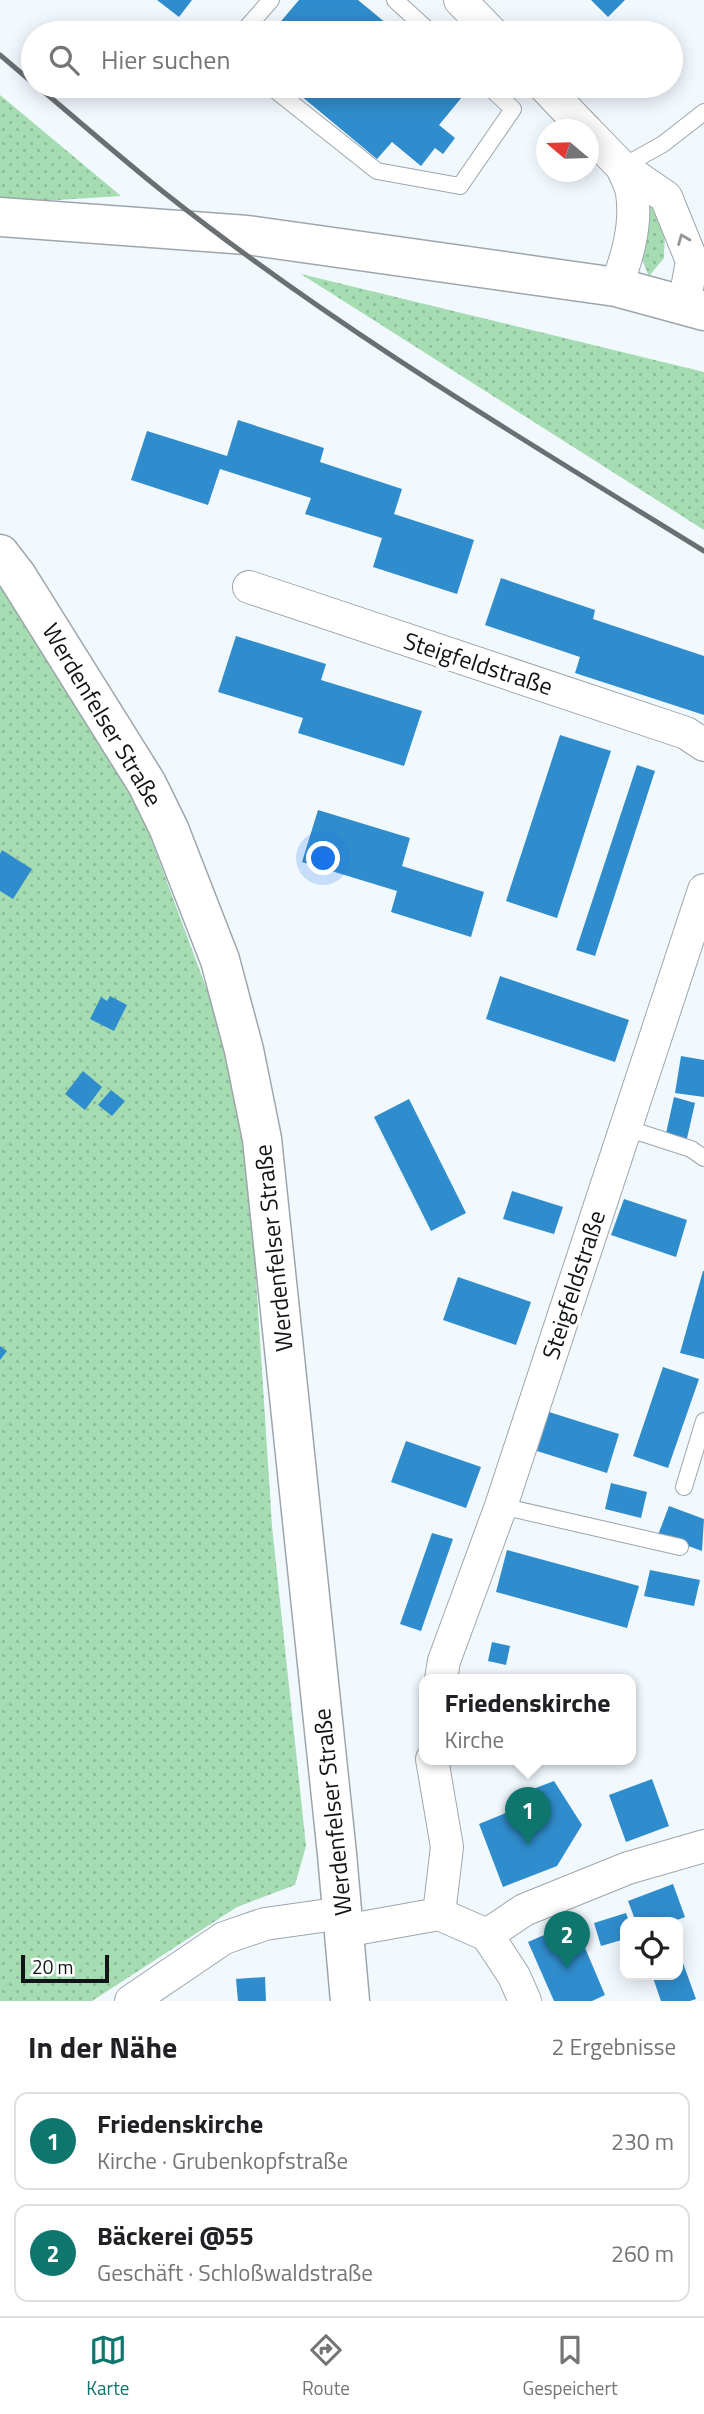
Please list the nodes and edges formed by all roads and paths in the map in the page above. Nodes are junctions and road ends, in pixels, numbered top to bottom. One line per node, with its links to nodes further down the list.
1 (271, 0): 4 (lane)
2 (394, 0): 5 (lane)
3 (470, 3): 6 (street)
4 (253, 21)
5 (418, 21)
6 (483, 21)
7 (285, 98): 8 (lane)
8 (501, 98)
9 (555, 98): 11 (street)
10 (704, 112): 13 (lane)
11 (576, 119)
12 (599, 143): 13 (street)
13 (622, 167): 15 (street); 16 (street, one-way to 13)
14 (0, 216): 15 (street)
15 (616, 287): 16 (street)
16 (694, 308)
17 (0, 554): 31 (street, Werdenfelser Straße)
18 (249, 587): 19 (street, Steigfeldstraße)
19 (704, 745)
20 (704, 890): 21 (street, Steigfeldstraße)
21 (626, 1128): 22 (lane); 25 (street, Steigfeldstraße)
22 (704, 1158)
23 (704, 1421): 24 (lane)
24 (684, 1488)
25 (501, 1506): 26 (lane); 27 (street, Steigfeldstraße)
26 (680, 1547)
27 (442, 1674)
28 (433, 1765): 30 (street)
29 (704, 1846): 32 (street)
30 (439, 1914): 31 (street); 32 (street)
31 (344, 1922): 33 (street); 34 (street, Werdenfelser Straße)
32 (486, 1935): 35 (street)
33 (131, 2001)
34 (350, 2001)
35 (525, 2001)

